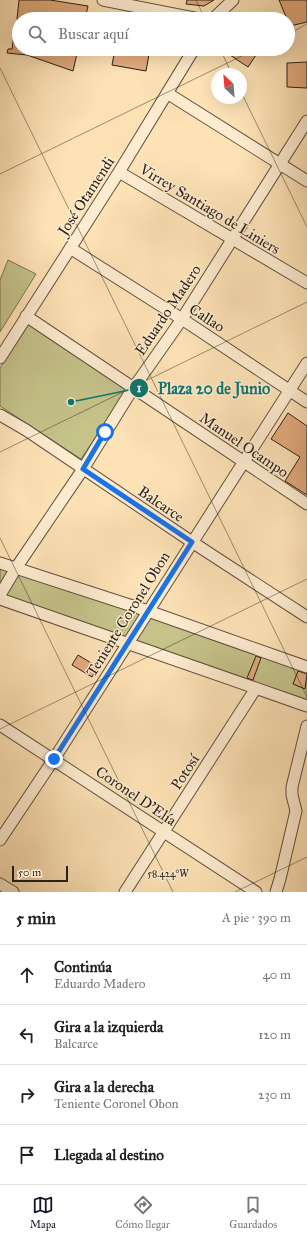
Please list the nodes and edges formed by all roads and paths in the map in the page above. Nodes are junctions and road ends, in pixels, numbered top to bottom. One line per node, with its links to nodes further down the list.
1 (103, 0): 3 (street)
2 (233, 0): 4 (street)
3 (164, 12)
4 (220, 12)
5 (190, 56): 6 (street, José Otamendi)
6 (167, 92): 8 (street); 9 (street, José Otamendi)
7 (307, 122): 8 (street, Eduardo Madero)
8 (280, 164): 10 (street); 11 (street, Eduardo Madero)
9 (119, 172): 11 (street, Virrey Santiago de Liniers); 12 (street, José Otamendi)
10 (307, 181)
11 (232, 240): 13 (street, Virrey Santiago de Liniers); 15 (street, Eduardo Madero)
12 (70, 248): 14 (street, José Otamendi); 15 (street, Callao)
13 (307, 283)
14 (26, 316): 16 (street, José Otamendi); 18 (street, Manuel Ocampo)
15 (182, 319): 18 (street, Eduardo Madero); 19 (street, Callao)
16 (0, 358)
17 (307, 363): 19 (street, Teniente Coronel Obon)
18 (134, 388): 22 (street, Manuel Ocampo); 23 (street, Eduardo Madero)
19 (290, 390): 20 (street, Callao); 22 (street, Teniente Coronel Obon)
20 (307, 402)
21 (0, 415): 23 (street, Balcarce)
22 (243, 462): 24 (street, Manuel Ocampo); 25 (street, Teniente Coronel Obon)
23 (83, 469): 25 (street, Balcarce); 27 (street, Eduardo Madero)
24 (307, 504)
25 (192, 542): 30 (street, Teniente Coronel Obon); 31 (street, Balcarce)
26 (0, 563): 27 (street)
27 (16, 568): 28 (street, Eduardo Madero); 30 (street)
28 (0, 596)
29 (0, 599): 32 (street)
30 (148, 611): 32 (street, Teniente Coronel Obon); 33 (street)
31 (307, 617)
32 (128, 644): 34 (street); 38 (street, Teniente Coronel Obon)
33 (307, 667)
34 (256, 688): 35 (street); 39 (street, Potosí)
35 (307, 706)
36 (0, 724): 38 (street, Coronel D'Elía)
37 (307, 726): 45 (street)
38 (54, 759): 39 (street, Coronel D'Elía); 40 (street, Teniente Coronel Obon)
39 (164, 833): 43 (street, Potosí); 44 (street, Coronel D'Elía)
40 (0, 840)
41 (0, 884): 42 (street)
42 (13, 892)
43 (125, 892)
44 (256, 892)
45 (276, 892)

